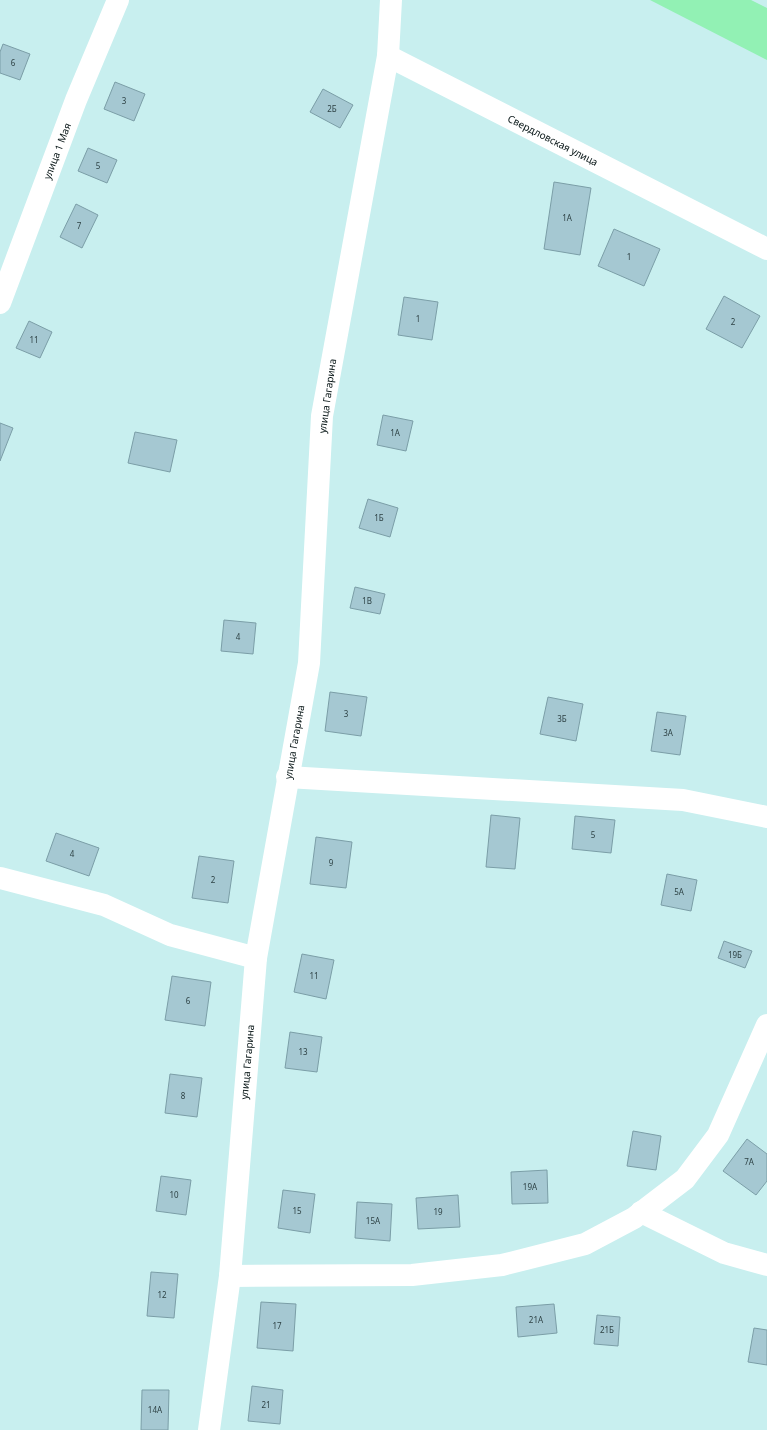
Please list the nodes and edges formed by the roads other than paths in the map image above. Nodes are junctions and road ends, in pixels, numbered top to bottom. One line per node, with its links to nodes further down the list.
1 (118, 0): 5 (street, улица 1 Мая)
2 (391, 0): 3 (street)
3 (388, 56): 4 (street, Свердловская улица); 6 (street, улица Гагарина)
4 (767, 249)
5 (0, 302)
6 (288, 777): 7 (street); 9 (street, улица Гагарина)
7 (767, 817)
8 (0, 878): 9 (street)
9 (256, 958): 13 (street, улица Гагарина)
10 (767, 1025): 11 (street)
11 (641, 1212): 12 (street); 13 (street)
12 (767, 1265)
13 (230, 1276): 14 (street, улица Гагарина)
14 (208, 1430)

